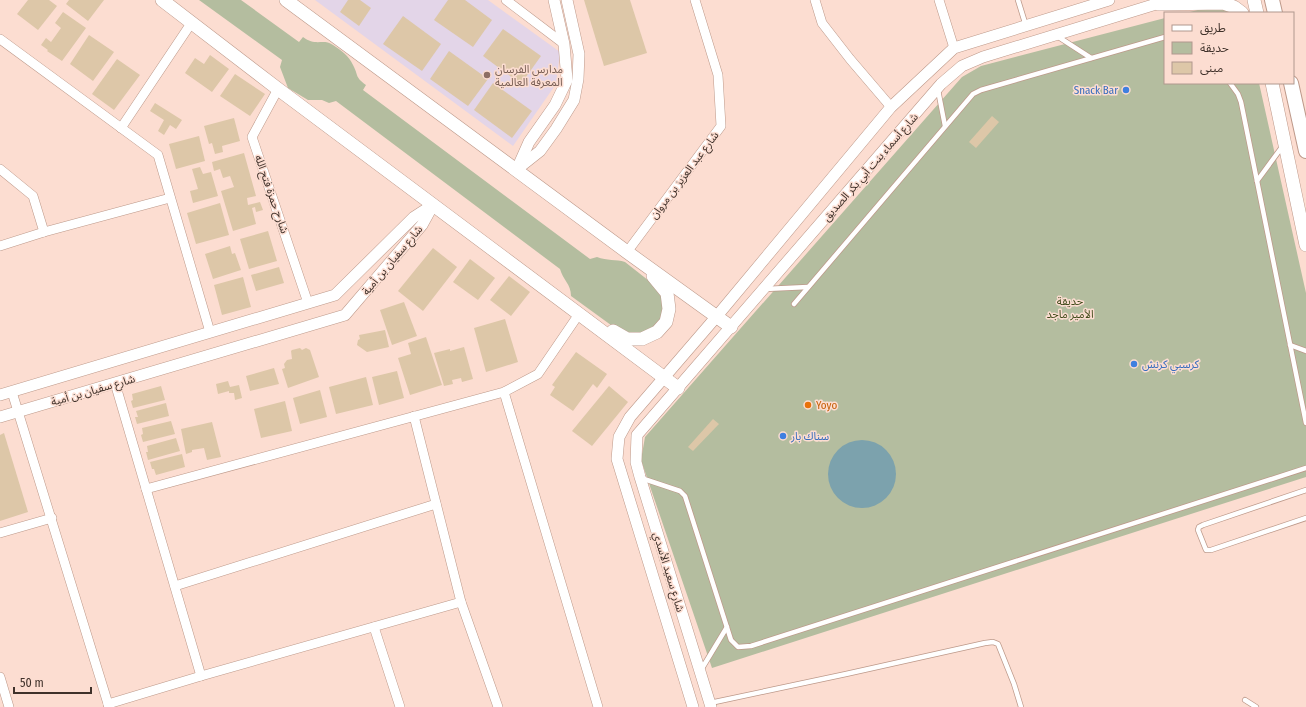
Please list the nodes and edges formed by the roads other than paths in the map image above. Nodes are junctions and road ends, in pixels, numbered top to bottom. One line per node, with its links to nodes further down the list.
1 (162, 0): 17 (main road)
2 (286, 0): 36 (main road)
3 (506, 0): 22 (street)
4 (554, 0): 22 (street)
5 (568, 0): 36 (street)
6 (695, 0): 44 (street, شارع عبد العزيز بن مروان)
7 (815, 0): 30 (street)
8 (939, 0): 23 (street)
9 (1018, 0): 18 (lane)
10 (1109, 0): 18 (street, شارع أسماء بنت أبي بكر الصديق)
11 (1254, 0): 15 (main road)
12 (1272, 0): 16 (main road)
13 (1164, 2): 14 (main road); 19 (street, شارع أسماء بنت أبي بكر الصديق)
14 (1241, 12)
15 (1257, 12)
16 (1275, 12)
17 (192, 22): 29 (main road); 32 (street)
18 (1026, 26): 23 (street, شارع أسماء بنت أبي بكر الصديق)
19 (1056, 35): 24 (lane); 28 (street, شارع أسماء بنت أبي بكر الصديق)
20 (1164, 37): 24 (lane)
21 (0, 39): 32 (street)
22 (564, 44): 36 (street)
23 (954, 48): 30 (street, شارع أسماء بنت أبي بكر الصديق)
24 (1091, 58): 31 (lane)
25 (1231, 84): 37 (lane)
26 (1272, 84): 33 (main road)
27 (1291, 84): 34 (main road)
28 (937, 88): 31 (lane); 46 (street, شارع أسماء بنت أبي بكر الصديق)
29 (278, 89): 39 (main road); 47 (street, شارح حمزة فتح الله)
30 (891, 107): 50 (street, شارع أسماء بنت أبي بكر الصديق)
31 (945, 126): 45 (lane)
32 (121, 128): 38 (street)
33 (1285, 144): 37 (lane); 40 (main road)
34 (1306, 151)
35 (0, 169): 41 (street)
36 (516, 170): 44 (main road)
37 (1257, 181): 53 (lane)
38 (170, 198): 41 (street); 52 (street)
39 (433, 205): 47 (street, شارع سفيان بن أمية); 49 (main road); 56 (street, شارع سفيان بن أمية)
40 (1302, 209): 42 (main road)
41 (44, 232): 43 (street)
42 (1306, 245)
43 (0, 246)
44 (627, 252): 49 (main road); 50 (main road)
45 (808, 287): 46 (lane); 48 (lane)
46 (763, 289): 51 (street, شارع أسماء بنت أبي بكر الصديق)
47 (308, 303): 52 (street, شارع سفيان بن أمية)
48 (794, 304)
49 (579, 314): 55 (main road); 59 (street)
50 (717, 316): 51 (main road); 55 (street, شارع أسماء بنت أبي بكر الصديق)
51 (731, 326): 57 (street, شارع أسماء بنت أبي بكر الصديق)
52 (210, 332): 58 (street, شارع سفيان بن أمية)
53 (1290, 345): 54 (lane); 64 (lane)
54 (1306, 351)
55 (664, 376): 57 (main road); 66 (street, شارع أسماء بنت أبي بكر الصديق)
56 (115, 383): 61 (street, شارع سفيان بن أمية); 69 (street)
57 (678, 388): 65 (street, شارع أسماء بنت أبي بكر الصديق)
58 (12, 392): 60 (street, شارع سفيان بن أمية); 61 (street)
59 (504, 392): 62 (street); 89 (street)
60 (0, 395)
61 (19, 411): 63 (street, شارع سفيان بن أمية); 72 (street)
62 (414, 416): 69 (street); 71 (street)
63 (0, 417)
64 (1306, 423)
65 (637, 435): 68 (street, شارع سعيد الأسدي)
66 (618, 437): 85 (street, شارع سعيد الأسدي)
67 (1306, 468): 78 (lane)
68 (640, 477): 78 (lane); 79 (street, شارع سعيد الأسدي)
69 (146, 489): 75 (street)
70 (1306, 490): 73 (lane)
71 (436, 504): 75 (street); 76 (street)
72 (52, 518): 74 (street); 84 (street)
73 (1306, 518)
74 (0, 533)
75 (175, 586): 80 (street)
76 (461, 602): 77 (street); 88 (street)
77 (374, 627): 80 (street); 87 (street)
78 (727, 627): 79 (lane)
79 (700, 671): 83 (street, شارع سعيد الأسدي)
80 (201, 676): 84 (street)
81 (0, 677): 86 (street)
82 (1245, 700): 91 (lane)
83 (711, 705): 90 (lane)
84 (109, 706)
85 (691, 706)
86 (9, 707)
87 (400, 707)
88 (498, 707)
89 (598, 707)
90 (1021, 707)
91 (1256, 707)

